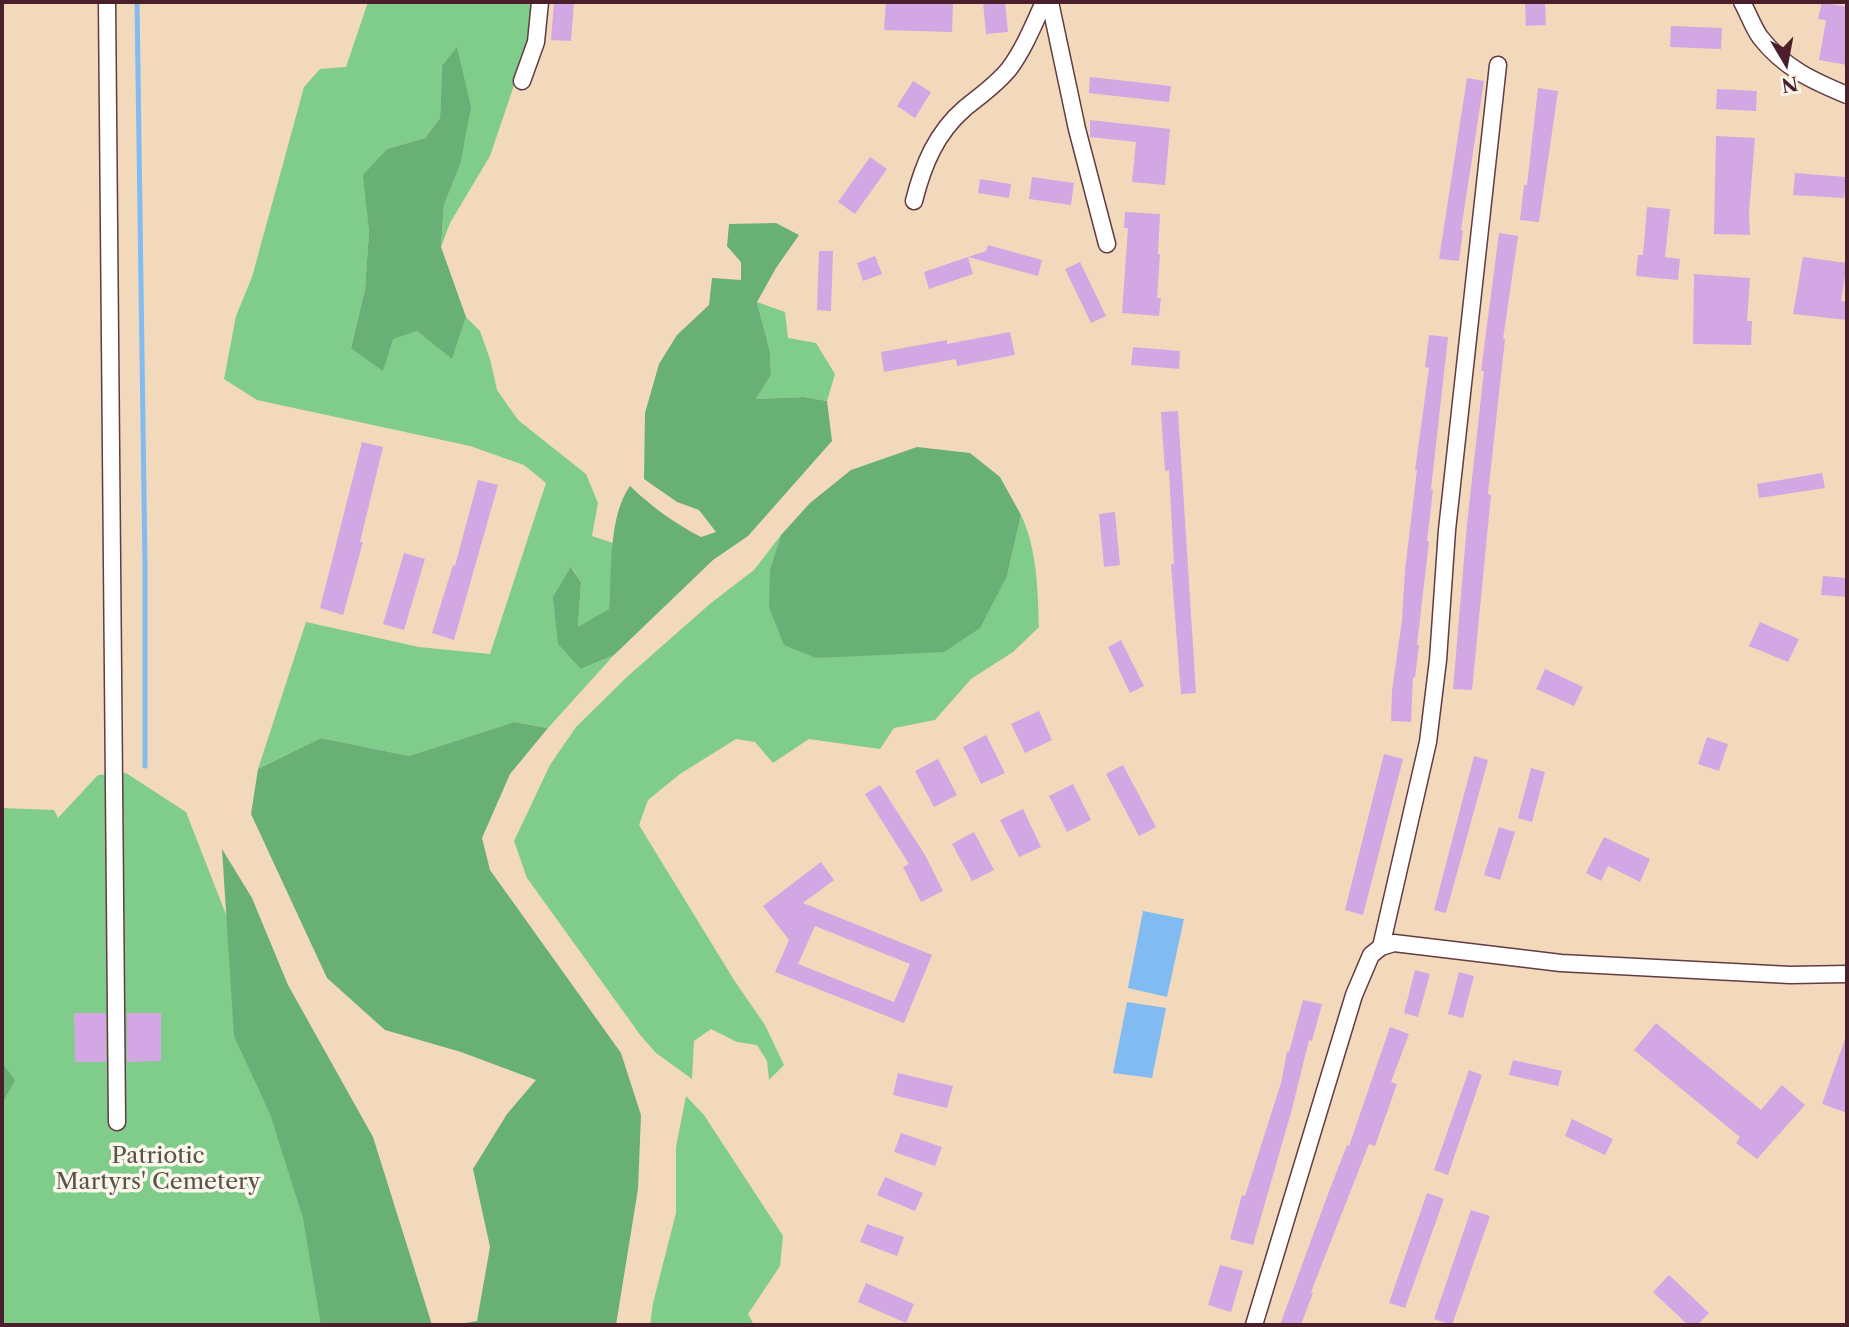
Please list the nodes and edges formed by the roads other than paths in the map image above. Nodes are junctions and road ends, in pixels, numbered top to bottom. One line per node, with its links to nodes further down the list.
1 (107, 2): 13 (street)
2 (540, 2): 7 (street)
3 (1044, 2): 9 (street)
4 (1050, 2): 10 (street)
5 (1742, 2): 8 (street)
6 (1498, 65): 11 (street)
7 (522, 81)
8 (1847, 95)
9 (914, 201)
10 (1107, 244)
11 (1381, 947): 12 (street); 14 (street)
12 (1847, 974)
13 (117, 1122)
14 (1254, 1325)

